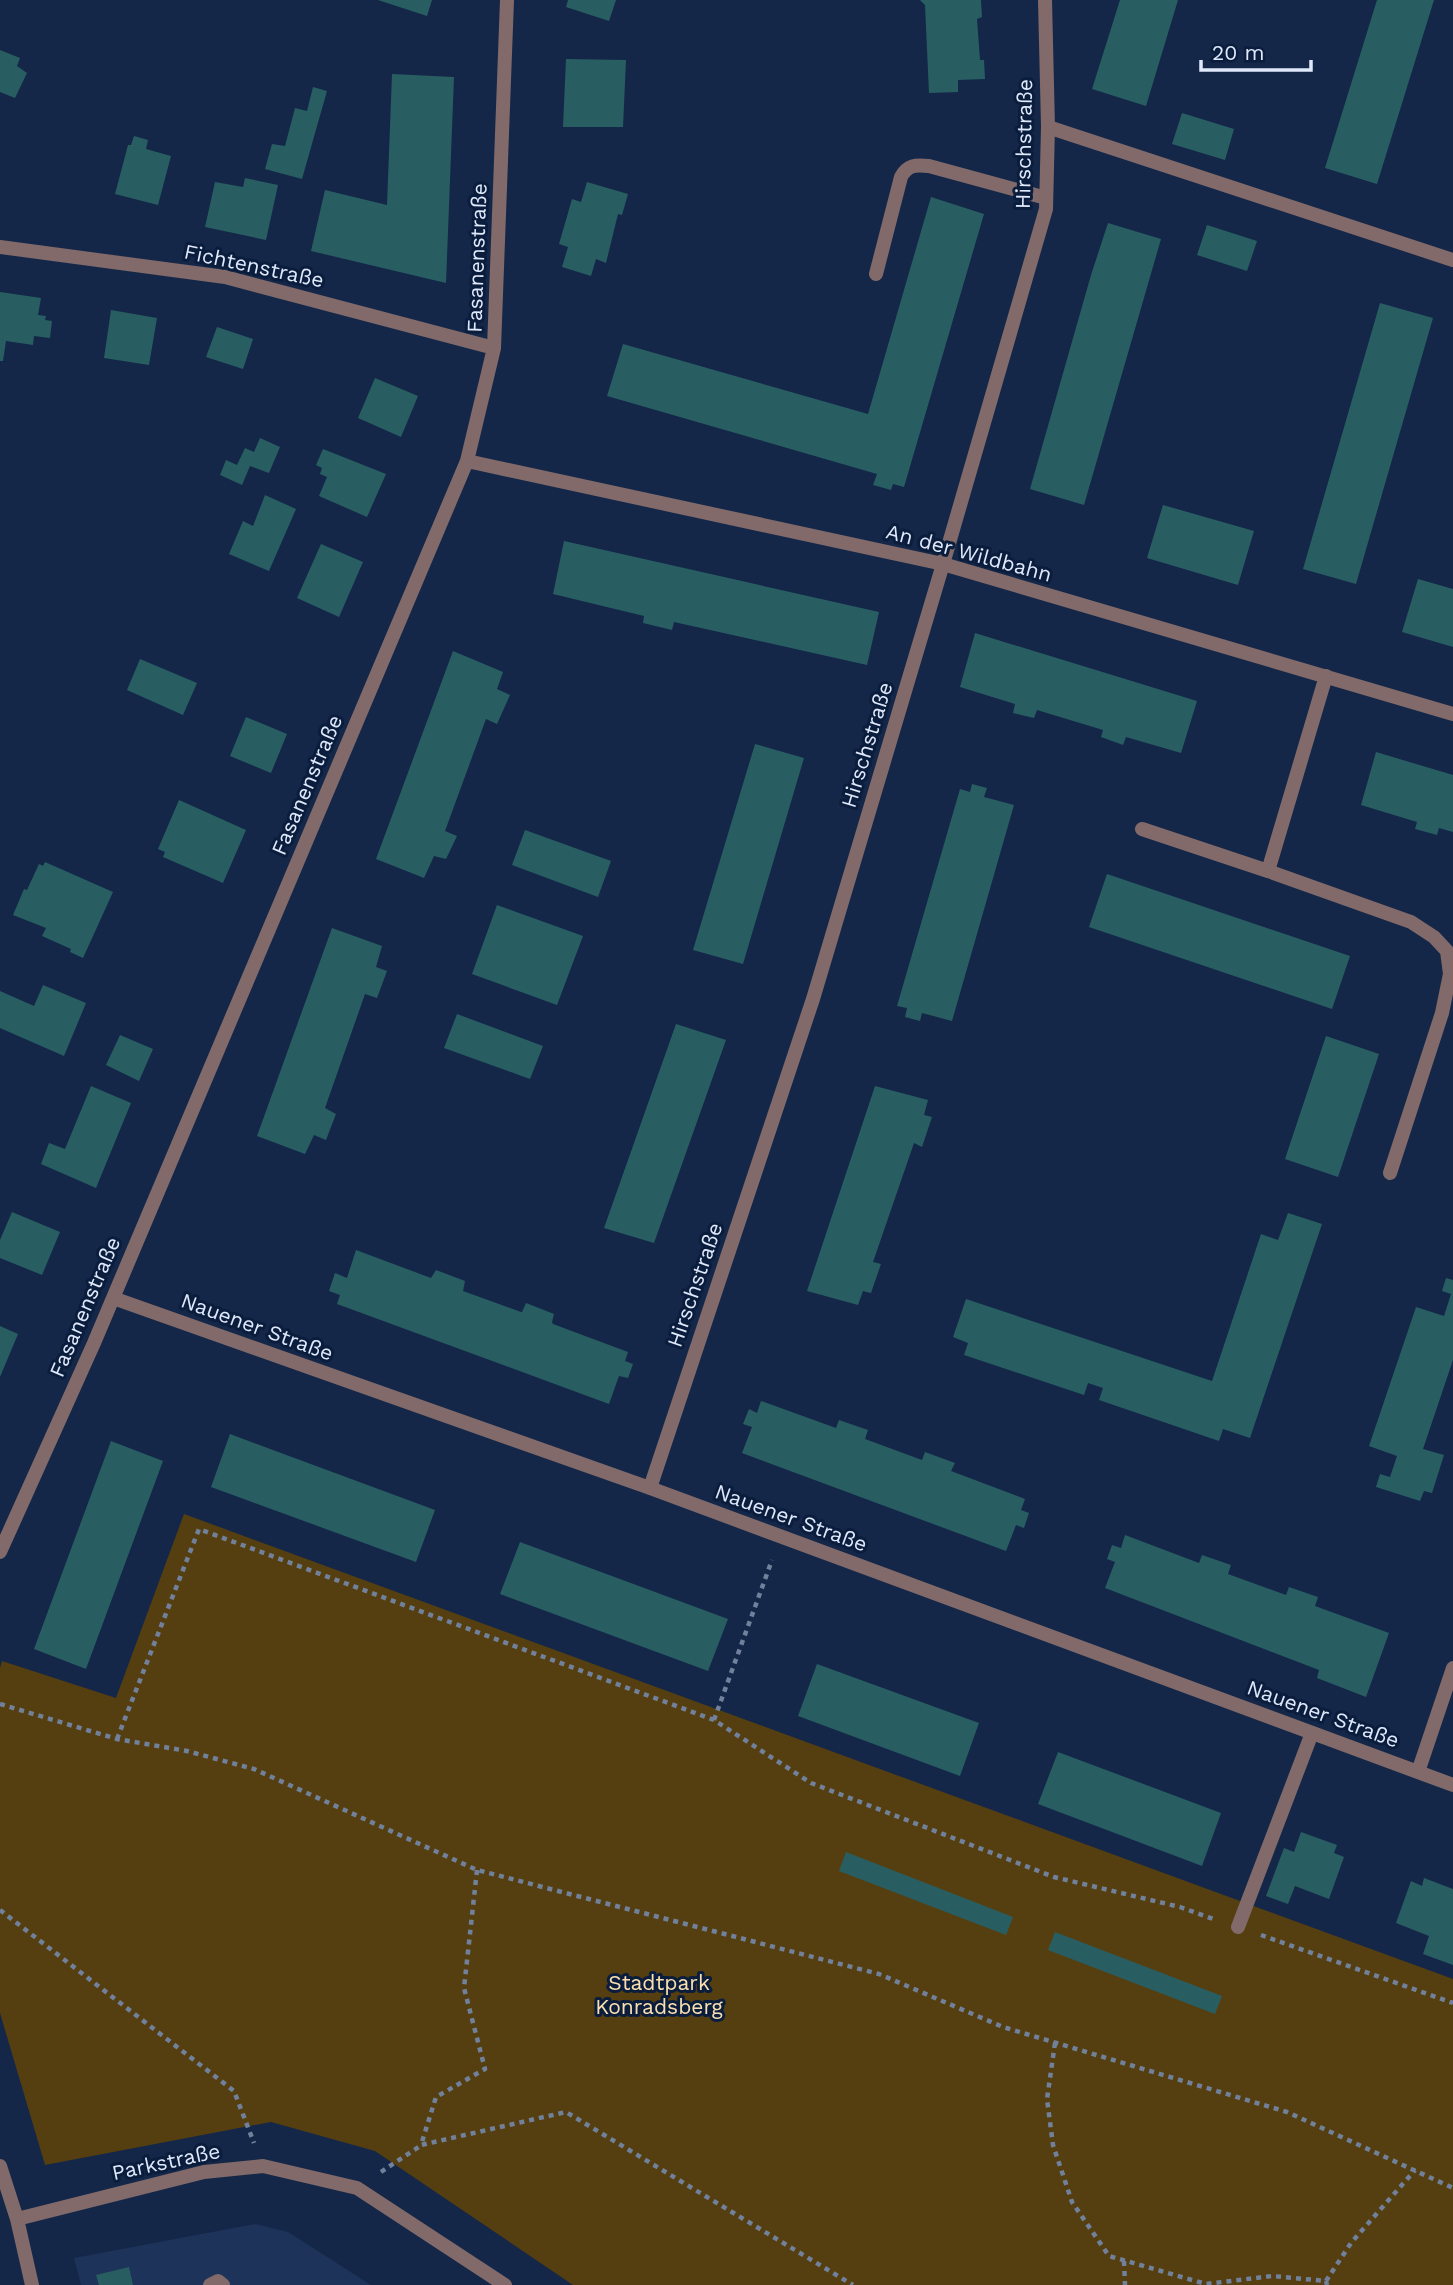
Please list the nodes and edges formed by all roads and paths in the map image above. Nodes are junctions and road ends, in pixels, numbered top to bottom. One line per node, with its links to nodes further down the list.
1 (507, 0): 8 (street, Fasanenstraße)
2 (1045, 0): 3 (street, Hirschstraße)
3 (1048, 127): 4 (street, Hirschstraße); 6 (street)
4 (1046, 198): 7 (street); 10 (street, Hirschstraße)
5 (0, 247): 8 (street, Fichtenstraße)
6 (1453, 260)
7 (876, 274)
8 (494, 348): 9 (street, Fasanenstraße)
9 (467, 461): 10 (street, An der Wildbahn); 16 (street, Fasanenstraße)
10 (943, 564): 11 (street, An der Wildbahn); 17 (street, Hirschstraße)
11 (1326, 677): 12 (street, An der Wildbahn); 14 (street)
12 (1453, 714)
13 (1142, 830): 14 (street)
14 (1268, 871): 15 (street)
15 (1390, 1174)
16 (113, 1297): 17 (street, Nauener Straße); 19 (street, Fasanenstraße)
17 (650, 1488): 18 (street, Nauener Straße)
18 (781, 1537): 22 (path); 23 (street, Nauener Straße)
19 (0, 1552)
20 (1453, 1668): 25 (street)
21 (0, 1704): 24 (path)
22 (714, 1720): 24 (path); 29 (path)
23 (1312, 1733): 25 (street, Nauener Straße); 29 (street)
24 (117, 1739): 27 (path)
25 (1418, 1772): 26 (street, Nauener Straße)
26 (1453, 1785)
27 (477, 1870): 31 (path); 32 (path)
28 (0, 1910): 34 (path)
29 (1238, 1927): 30 (path)
30 (1453, 2003)
31 (1055, 2043): 35 (path); 39 (path)
32 (421, 2146): 36 (path); 45 (path)
33 (0, 2166): 38 (street)
34 (263, 2166): 36 (street, Parkstraße); 38 (street, Parkstraße)
35 (1415, 2170): 37 (path); 40 (path)
36 (357, 2188): 44 (street, Parkstraße)
37 (1453, 2188)
38 (17, 2219): 41 (street)
39 (1124, 2261): 40 (path); 46 (path)
40 (1327, 2283)
41 (32, 2285)
42 (210, 2285): 43 (street)
43 (223, 2285)
44 (505, 2285)
45 (853, 2285)
46 (1125, 2285)

